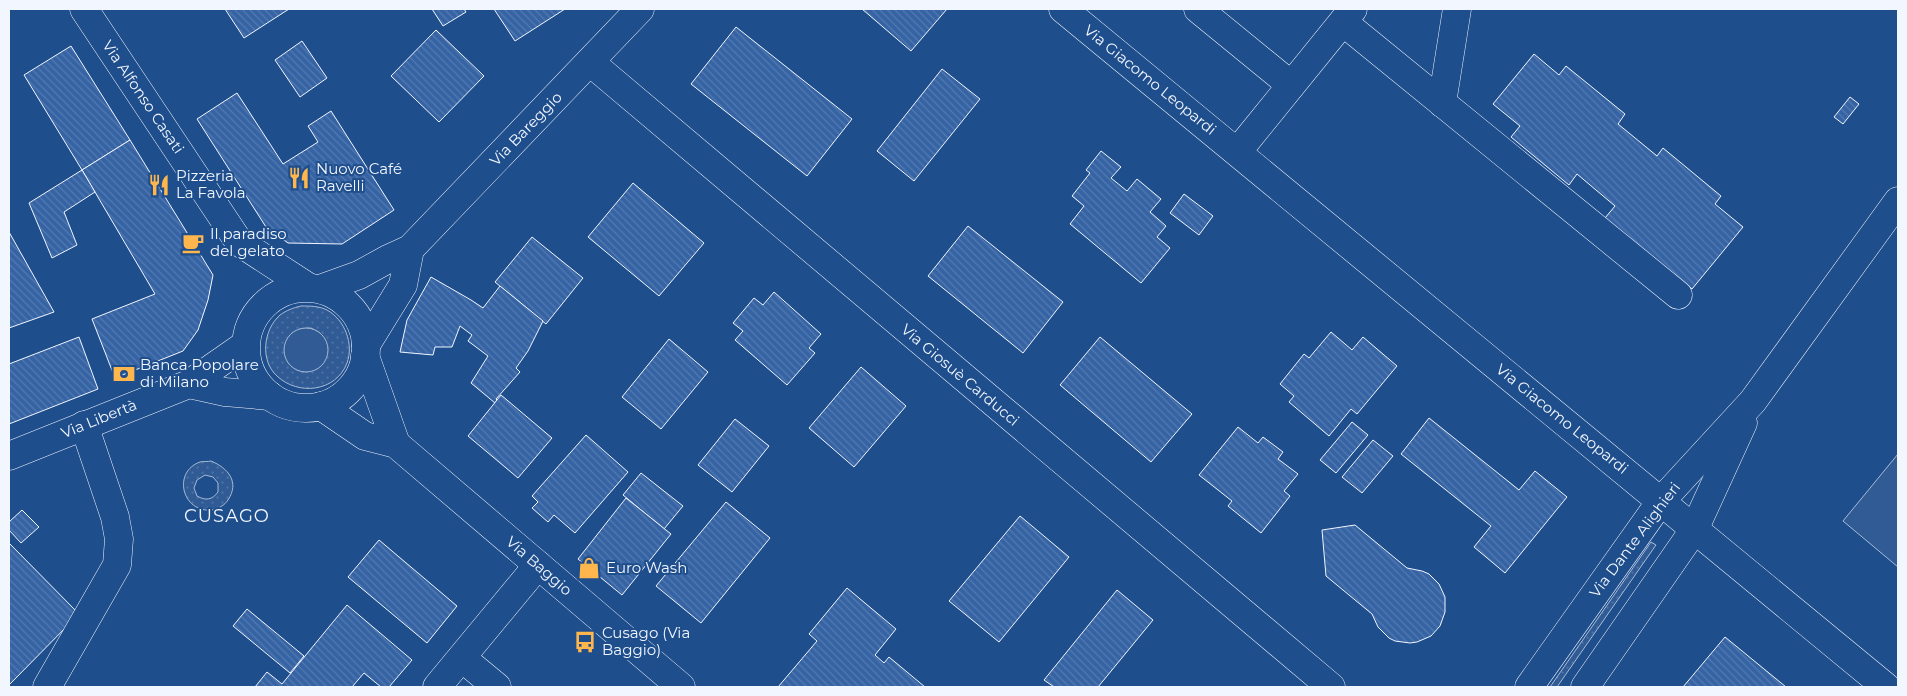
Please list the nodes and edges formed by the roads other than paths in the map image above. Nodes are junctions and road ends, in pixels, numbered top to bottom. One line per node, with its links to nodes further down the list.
1 (84, 9): 13 (street, Via Alfonso Casati)
2 (640, 9): 7 (street, Via Bareggio)
3 (1063, 9): 10 (street, Via Giacomo Leopardi)
4 (1199, 9): 8 (street)
5 (1458, 9): 9 (street)
6 (1348, 15): 8 (street); 9 (street)
7 (590, 62): 12 (street, Via Bareggio); 32 (street, Via Giosuè Carducci)
8 (1291, 85): 10 (street)
9 (1442, 103): 14 (street)
10 (1238, 151): 24 (street, Via Giacomo Leopardi)
11 (1898, 201): 19 (street, Via Dante Alighieri)
12 (410, 249): 13 (street, Via Bareggio); 16 (street)
13 (314, 288): 15 (street); 16 (street)
14 (1678, 295)
15 (245, 345): 17 (street, Via Libertà); 18 (street)
16 (366, 351): 20 (street); 22 (street)
17 (189, 384): 18 (street); 21 (street, Via Libertà)
18 (270, 396): 20 (street)
19 (1753, 402): 24 (street, Via Dante Alighieri); 25 (street, Via Dante Alighieri)
20 (321, 406): 22 (street, Via Baggio)
21 (84, 425): 23 (street, Via Libertà); 28 (street)
22 (396, 444): 26 (street, Via Baggio)
23 (9, 456)
24 (1661, 501): 25 (street, Via Giacomo Leopardi); 33 (street, Via Dante Alighieri)
25 (1694, 530): 34 (street, Via Dante Alighieri); 35 (street, Via Giacomo Leopardi)
26 (538, 565): 27 (street); 31 (street, Via Baggio)
27 (462, 658): 29 (street); 30 (street)
28 (47, 687)
29 (437, 687)
30 (497, 687)
31 (681, 687)
32 (1331, 687)
33 (1528, 687)
34 (1585, 687)
35 (1886, 687)

